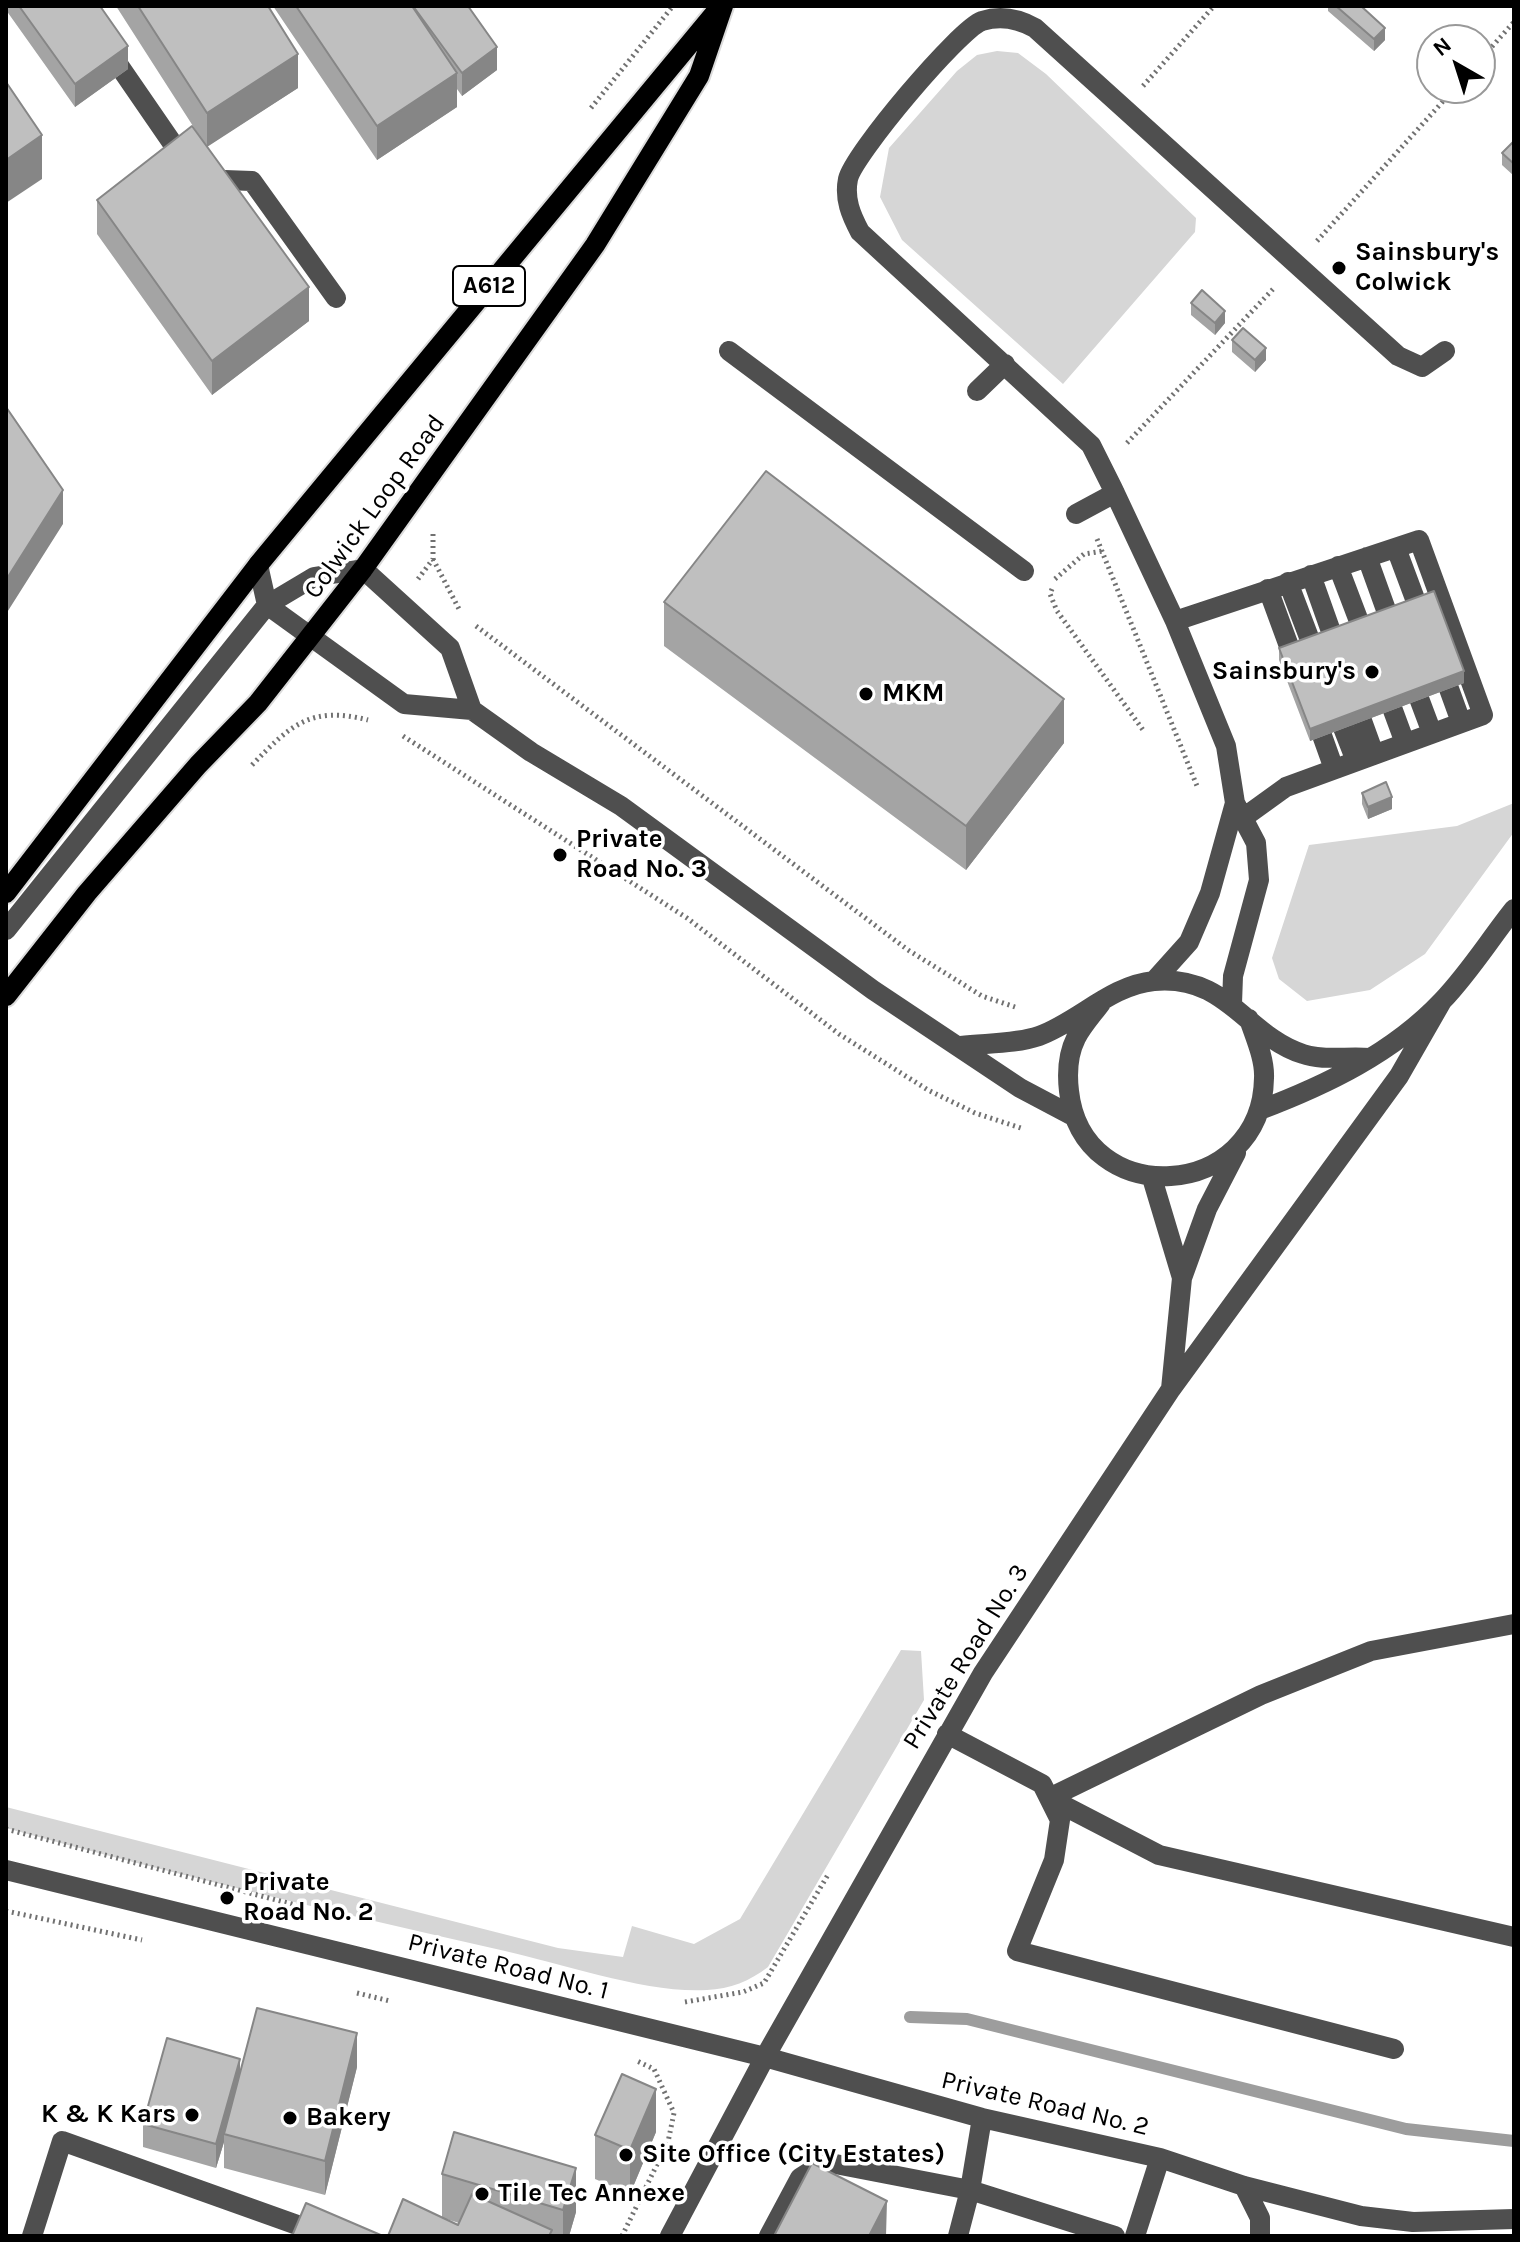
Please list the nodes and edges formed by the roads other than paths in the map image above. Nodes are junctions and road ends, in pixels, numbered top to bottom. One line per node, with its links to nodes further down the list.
1 (78, 6): 3 (street)
2 (722, 6): 11 (main road, Colwick Loop Road / A612); 13 (main road, Colwick Loop Road / A612)
3 (336, 298)
4 (729, 351): 14 (street)
5 (1445, 351): 6 (street)
6 (1005, 364): 7 (street); 8 (street)
7 (977, 391)
8 (1115, 493): 9 (street); 18 (street)
9 (1080, 512)
10 (1367, 557): 12 (street); 21 (street); 21 (street)
11 (258, 565): 17 (street); 26 (main road, Colwick Loop Road / A612)
12 (1338, 566): 15 (street); 22 (street)
13 (363, 569): 17 (street); 19 (main road, Colwick Loop Road / A612); 20 (street)
14 (1024, 571)
15 (1311, 575): 16 (street); 23 (street)
16 (1278, 586): 18 (street); 23 (street); 24 (street)
17 (267, 605): 19 (street); 28 (street)
18 (1175, 621): 25 (street)
19 (311, 638): 20 (street); 30 (main road, Colwick Loop Road / A612)
20 (472, 710): 35 (street)
21 (1432, 733): 22 (street)
22 (1405, 743): 23 (street)
23 (1365, 758): 24 (street)
24 (1334, 769): 25 (street)
25 (1239, 811): 29 (street); 33 (street)
26 (6, 893)
27 (1514, 909): 31 (street)
28 (6, 930)
29 (1154, 981): 32 (street); 33 (street)
30 (6, 996)
31 (1442, 1001): 36 (street); 42 (street)
32 (1101, 1003): 35 (street); 38 (street)
33 (1232, 1004): 34 (street)
34 (1249, 1019): 36 (street); 37 (street)
35 (961, 1046): 38 (street)
36 (1369, 1058): 37 (street)
37 (1260, 1110): 39 (street)
38 (1071, 1115): 40 (street)
39 (1243, 1141): 40 (street); 41 (street, Private Road No. 3)
40 (1152, 1178): 41 (street, Private Road No. 3)
41 (1182, 1278): 42 (street, Private Road No. 3)
42 (1171, 1389): 44 (street, Private Road No. 3)
43 (1514, 1624): 45 (street)
44 (947, 1734): 45 (street); 49 (street, Private Road No. 3)
45 (1049, 1798): 47 (street); 48 (street)
46 (6, 1870): 49 (street, Private Road No. 1)
47 (1514, 1937)
48 (1394, 2049)
49 (765, 2057): 50 (street, Private Road No. 2); 57 (street)
50 (982, 2118): 51 (street, Private Road No. 2); 53 (street)
51 (1160, 2158): 52 (street, Private Road No. 2); 61 (street)
52 (1244, 2186): 54 (street, Private Road No. 2); 62 (street)
53 (970, 2190): 58 (street); 59 (street); 60 (street)
54 (1514, 2219)
55 (32, 2236): 56 (street)
56 (328, 2236)
57 (670, 2236)
58 (769, 2236)
59 (958, 2236)
60 (1115, 2236)
61 (1135, 2236)
62 (1260, 2236)

